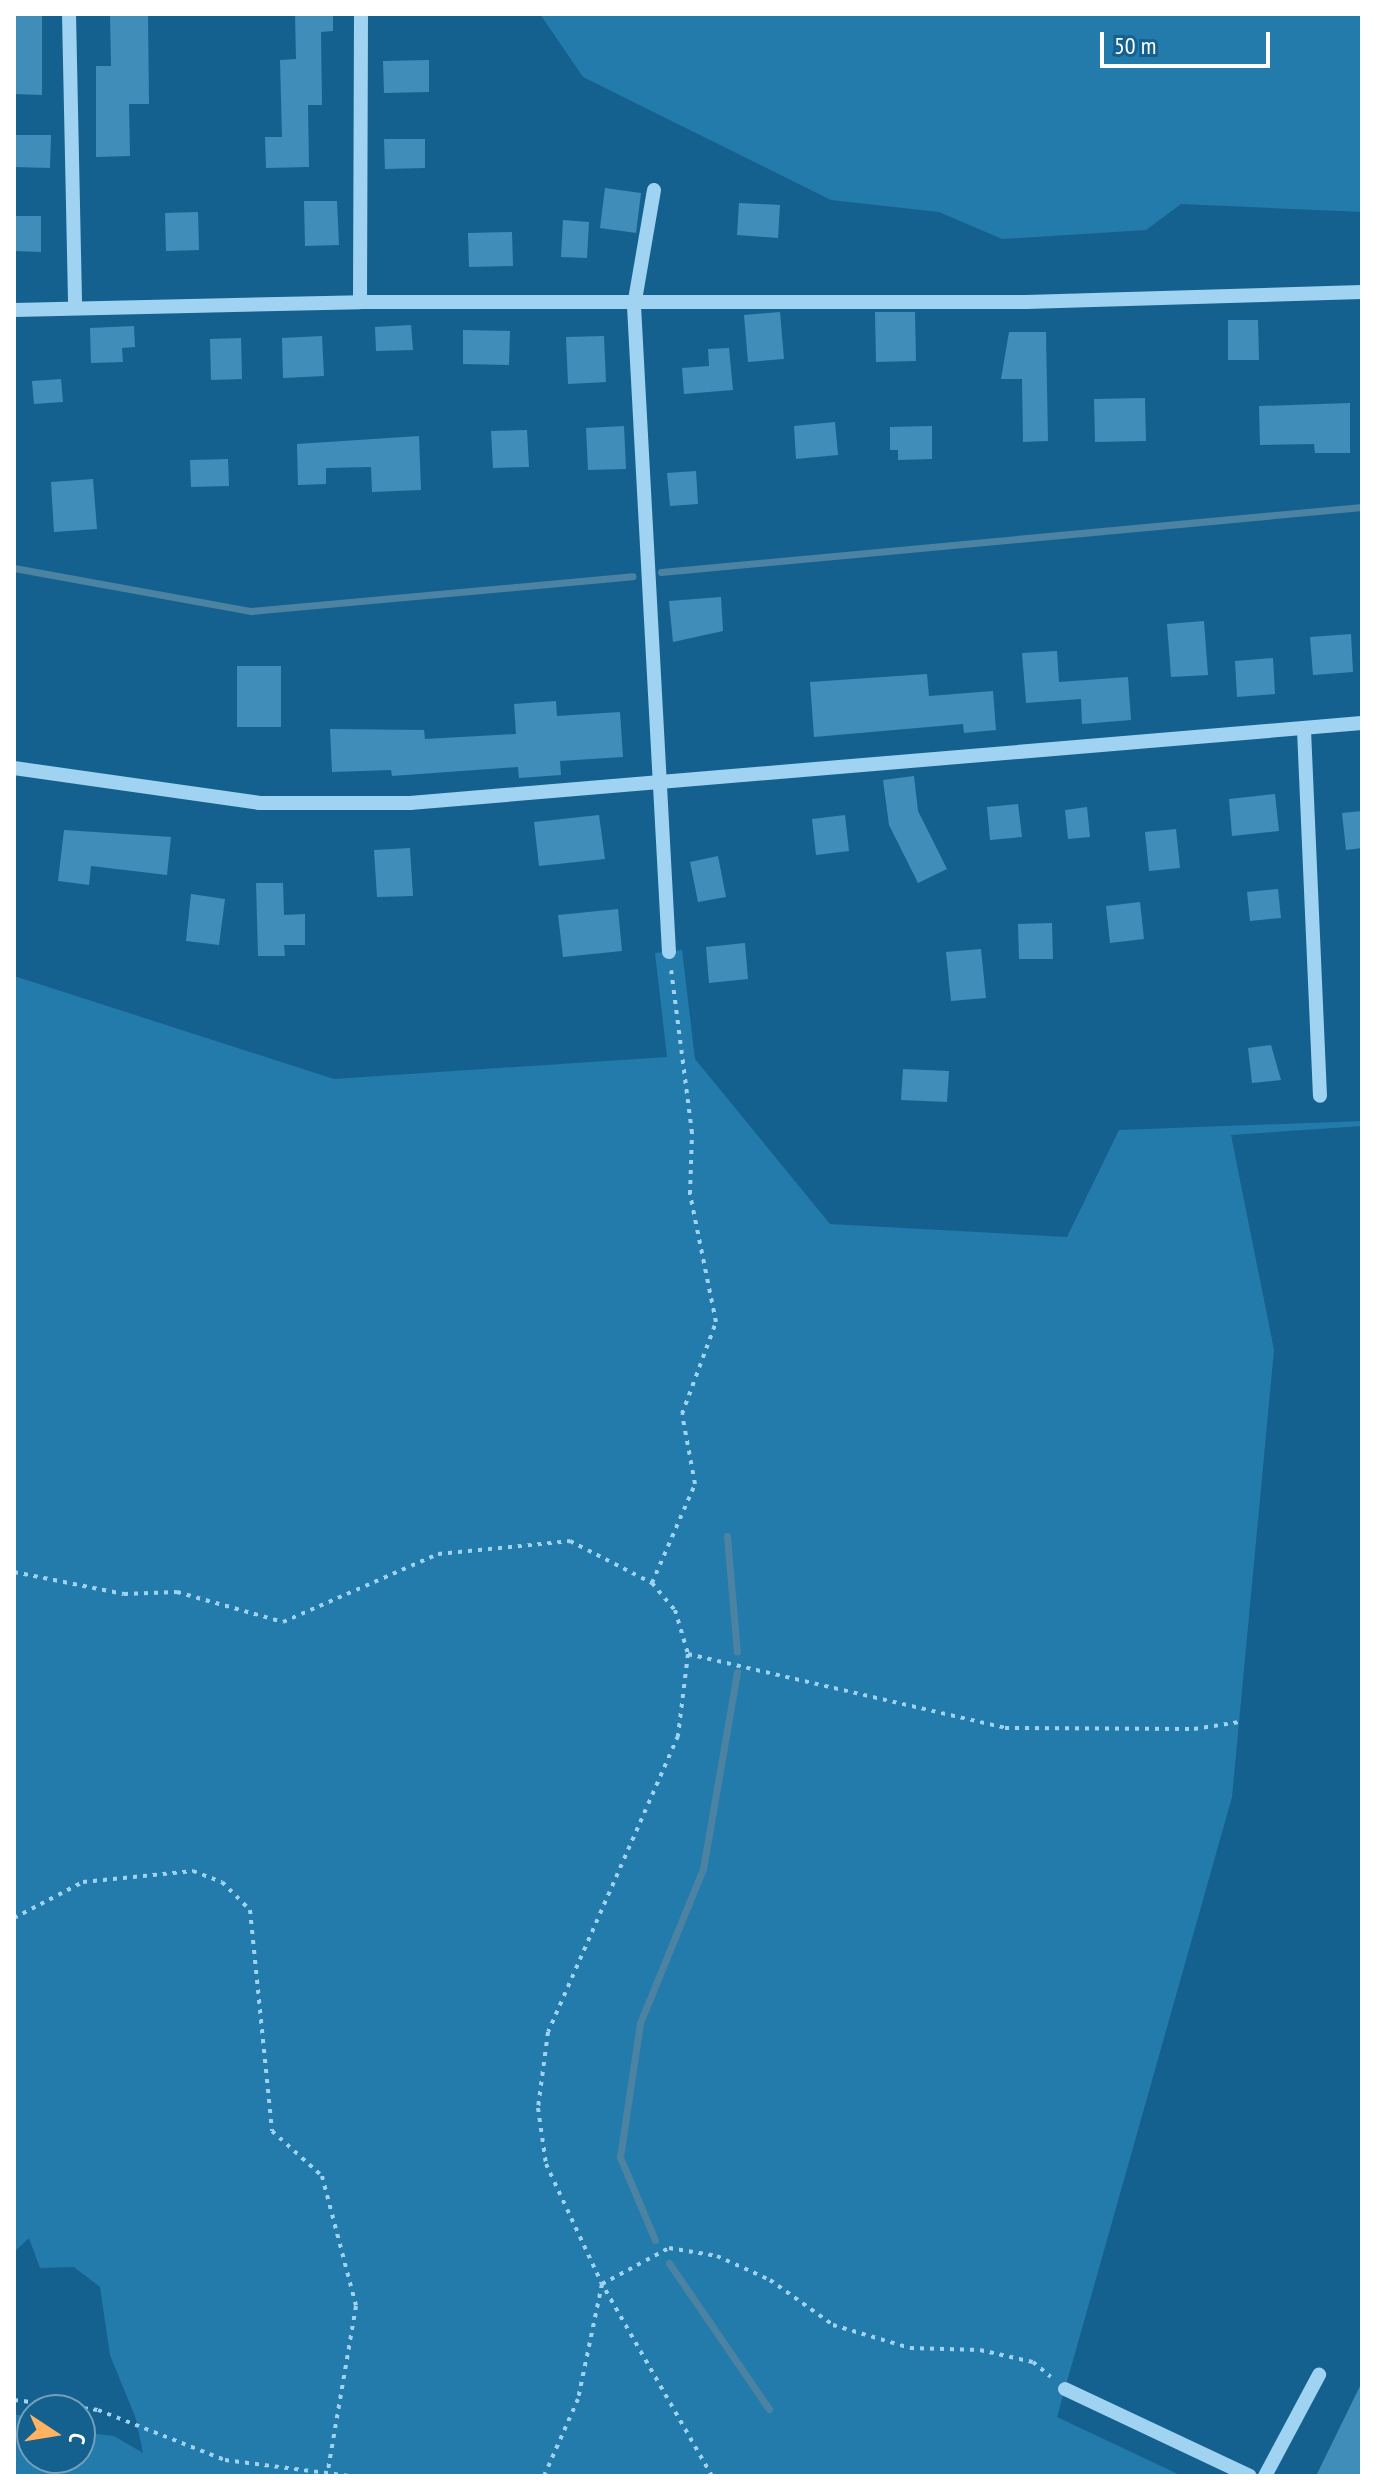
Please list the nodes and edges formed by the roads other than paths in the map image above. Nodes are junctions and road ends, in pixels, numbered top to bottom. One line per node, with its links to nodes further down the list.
1 (69, 14): 7 (street)
2 (361, 14): 5 (street)
3 (654, 190): 6 (street)
4 (1362, 292): 6 (street)
5 (360, 302): 6 (street); 7 (street)
6 (634, 306): 12 (street)
7 (75, 307): 8 (street)
8 (14, 310)
9 (1362, 723): 10 (street)
10 (1304, 730): 12 (street); 14 (street)
11 (14, 768): 12 (street)
12 (660, 787): 13 (street)
13 (669, 952)
14 (1320, 1096)
15 (1319, 2375): 18 (street)
16 (1065, 2389): 17 (street)
17 (1250, 2476)
18 (1265, 2476)

